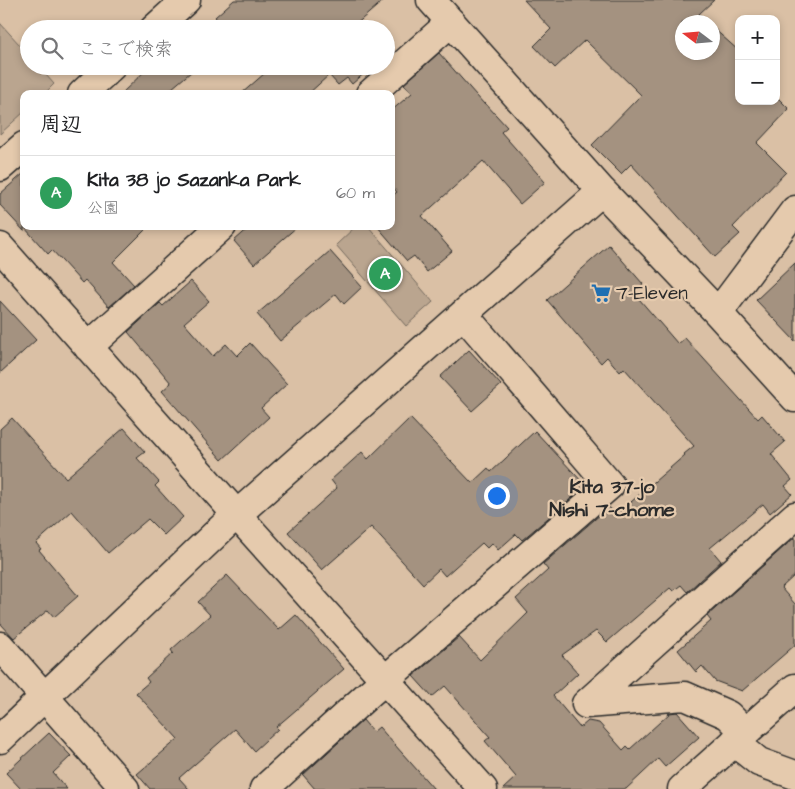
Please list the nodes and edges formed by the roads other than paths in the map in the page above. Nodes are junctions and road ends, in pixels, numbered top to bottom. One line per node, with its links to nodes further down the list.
1 (186, 0): 3 (street)
2 (431, 0): 4 (street)
3 (164, 20)
4 (451, 22): 5 (street); 12 (street)
5 (395, 72)
6 (102, 75): 8 (street)
7 (391, 75): 9 (street)
8 (86, 90)
9 (374, 90)
10 (20, 150): 11 (street)
11 (0, 167)
12 (602, 191): 16 (street); 17 (street)
13 (795, 210): 16 (street)
14 (218, 230): 18 (street)
15 (0, 247): 18 (street)
16 (718, 312): 19 (street)
17 (463, 314): 20 (street); 23 (street)
18 (88, 346): 20 (street)
19 (795, 398)
20 (237, 515): 23 (street); 25 (street)
21 (795, 516): 26 (street)
22 (0, 646): 25 (street)
23 (385, 680): 30 (street); 31 (street)
24 (795, 688): 26 (street)
25 (45, 696): 27 (street); 29 (street)
26 (740, 737): 28 (street); 32 (street)
27 (0, 739)
28 (795, 775)
29 (125, 789)
30 (264, 789)
31 (483, 789)
32 (682, 789)

